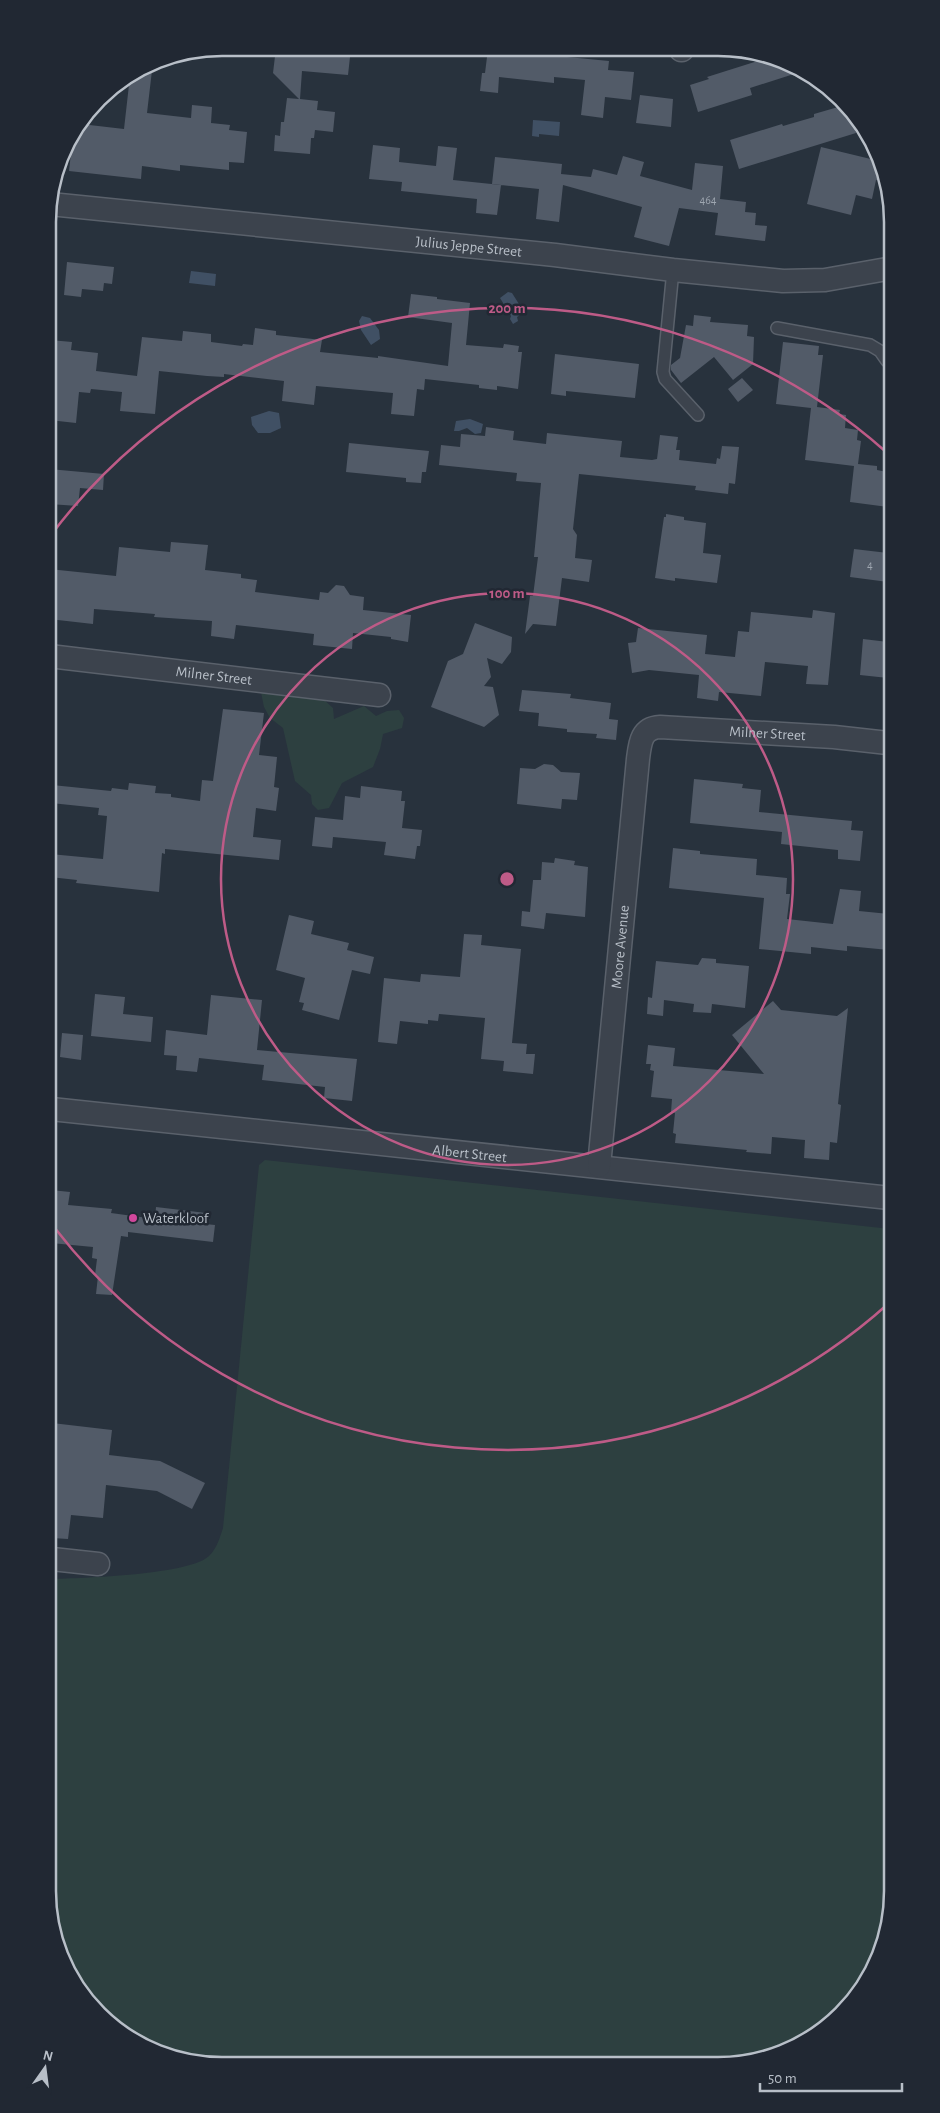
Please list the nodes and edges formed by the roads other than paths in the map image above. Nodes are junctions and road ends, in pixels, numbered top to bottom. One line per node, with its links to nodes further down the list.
1 (58, 205): 2 (street, Julius Jeppe Street)
2 (673, 270): 3 (street, Julius Jeppe Street); 6 (lane)
3 (884, 270)
4 (777, 328): 5 (lane)
5 (884, 356)
6 (698, 415)
7 (57, 657): 8 (street, Milner Street)
8 (379, 695)
9 (646, 731): 10 (street, Milner Street); 12 (street, Moore Avenue)
10 (884, 743)
11 (56, 1110): 12 (street, Albert Street)
12 (599, 1166): 13 (street, Albert Street)
13 (883, 1197)
14 (56, 1560): 15 (street)
15 (98, 1564)

